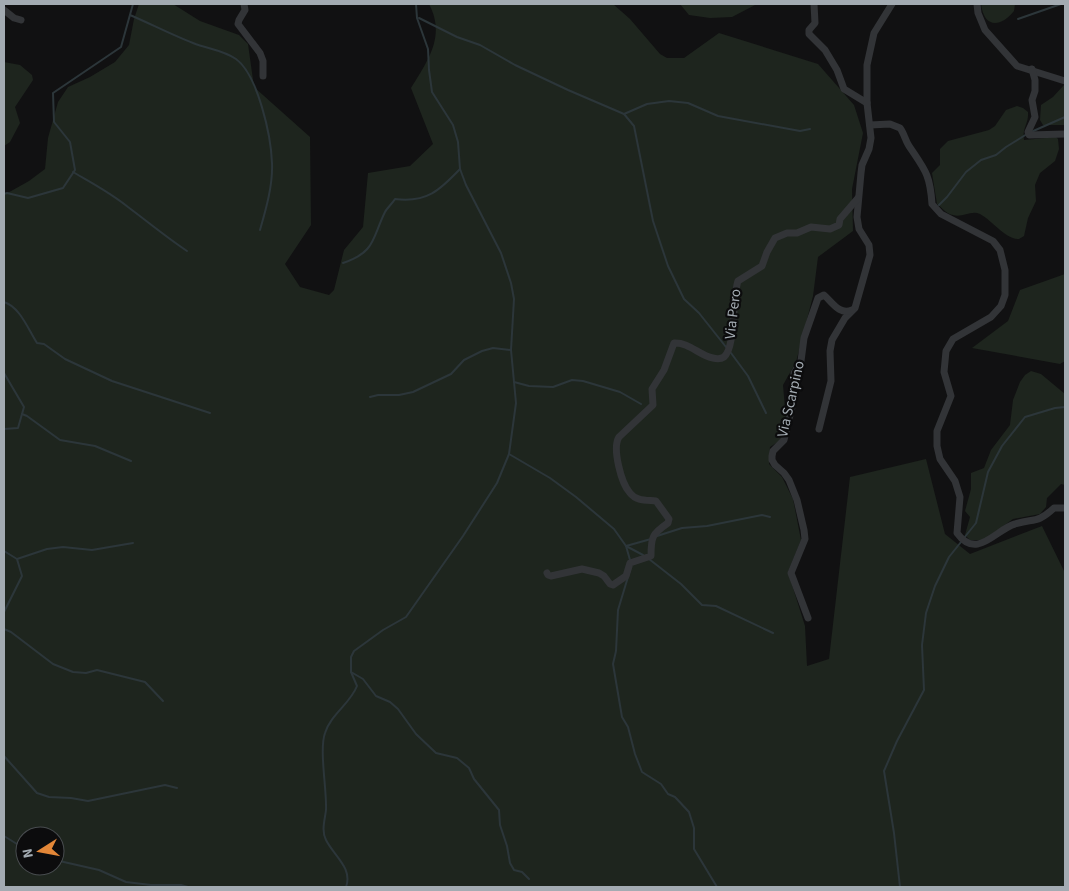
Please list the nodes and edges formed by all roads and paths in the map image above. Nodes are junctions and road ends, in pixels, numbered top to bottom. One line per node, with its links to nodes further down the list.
1 (244, 4): 8 (street)
2 (814, 4): 10 (street)
3 (892, 4): 10 (street)
4 (977, 4): 7 (street)
5 (4, 10): 6 (street)
6 (21, 20)
7 (1032, 70): 9 (street); 12 (street)
8 (263, 76)
9 (1065, 81)
10 (867, 103): 11 (street)
11 (870, 125): 13 (street); 16 (street)
12 (1063, 135)
13 (858, 198): 14 (street); 17 (street, Via Pero)
14 (855, 308): 15 (street); 18 (street, Via Scarpino)
15 (819, 430)
16 (1065, 508)
17 (547, 573)
18 (808, 618)

